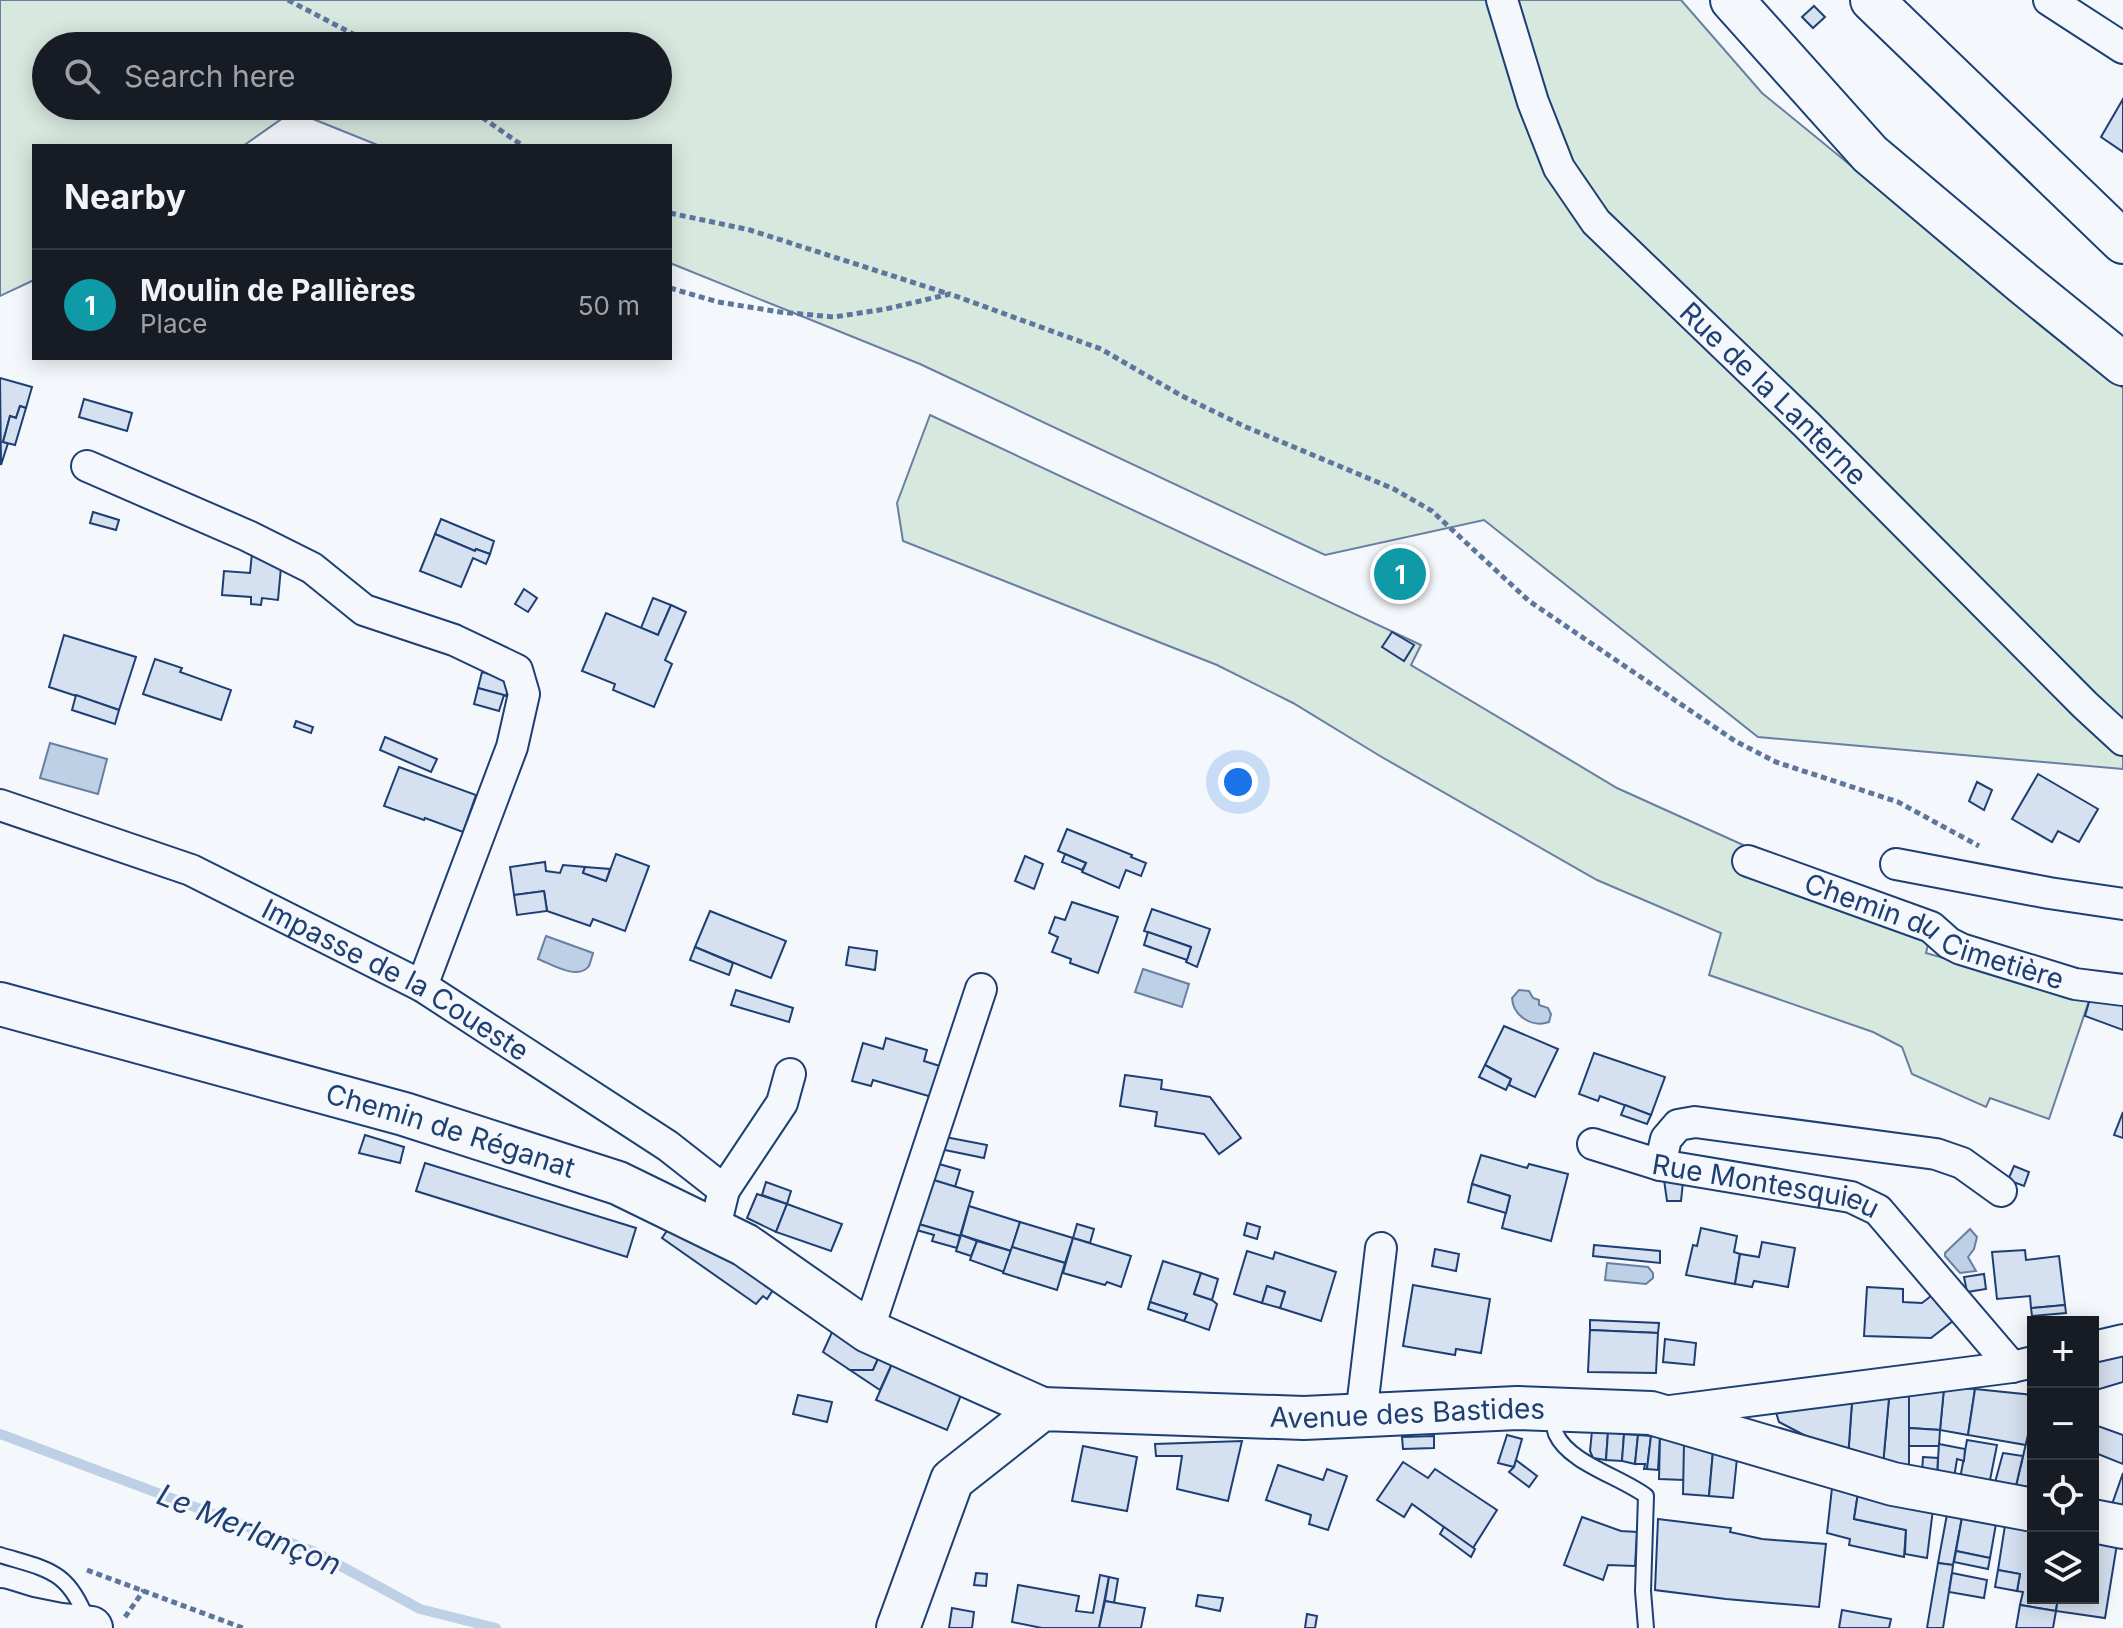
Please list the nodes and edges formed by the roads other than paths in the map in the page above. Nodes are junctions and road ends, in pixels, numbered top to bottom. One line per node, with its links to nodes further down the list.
1 (1502, 0): 11 (street, Rue de la Lanterne)
2 (1732, 0): 6 (street)
3 (1872, 0): 7 (street)
4 (2049, 0): 5 (street)
5 (2123, 48)
6 (1781, 56): 8 (street); 9 (street)
7 (2123, 242)
8 (2123, 338)
9 (2123, 364)
10 (87, 466): 16 (street)
11 (2123, 740)
12 (0, 805): 16 (street, Impasse de la Coueste)
13 (1748, 861): 18 (street, Chemin du Cimetière)
14 (1896, 864): 15 (street)
15 (2123, 904)
16 (422, 986): 23 (street, Impasse de la Coueste)
17 (981, 989): 27 (street)
18 (2123, 990)
19 (0, 1004): 25 (street, Chemin de Réganat)
20 (790, 1074): 23 (street)
21 (1593, 1144): 22 (street, Rue Montesquieu)
22 (1660, 1165): 24 (street); 30 (street, Rue Montesquieu)
23 (724, 1190): 25 (street)
24 (2001, 1191)
25 (714, 1231): 27 (street, Chemin de Réganat)
26 (1381, 1248): 34 (street)
27 (868, 1331): 31 (street, Chemin de Réganat)
28 (2123, 1340): 29 (street)
29 (2099, 1346)
30 (2022, 1365): 33 (street, Rue Montesquieu)
31 (1042, 1409): 34 (street, Avenue des Bastides); 41 (street)
32 (1553, 1410): 33 (street, Avenue des Bastides); 34 (street, Avenue des Bastides); 42 (lane)
33 (1651, 1413): 35 (street, Avenue des Bastides)
34 (1361, 1416)
35 (2027, 1509)
36 (2099, 1522): 37 (street)
37 (2123, 1527)
38 (0, 1555): 40 (lane)
39 (0, 1610): 40 (street)
40 (73, 1627)
41 (898, 1628)
42 (1646, 1628)

